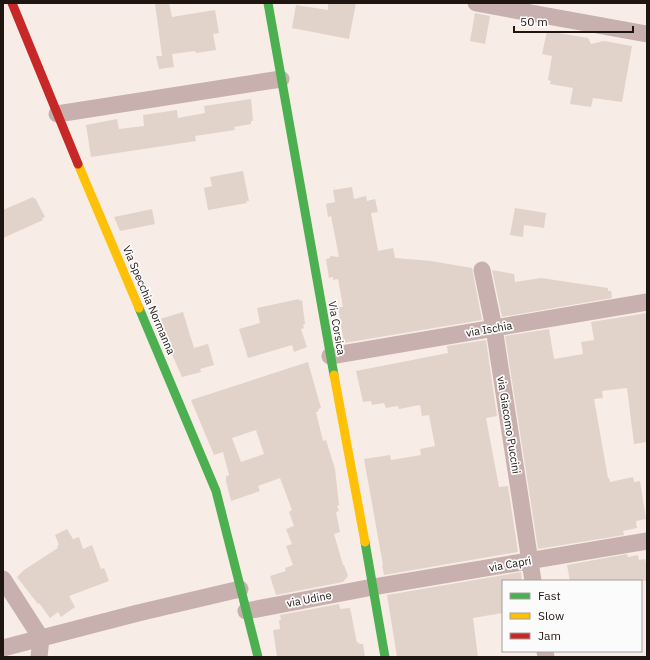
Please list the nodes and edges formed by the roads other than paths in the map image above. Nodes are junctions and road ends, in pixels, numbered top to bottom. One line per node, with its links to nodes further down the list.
1 (12, 3): 6 (street, Via Specchia Normanna)
2 (268, 3): 5 (street, Via Corsica)
3 (476, 3): 4 (street)
4 (647, 34)
5 (281, 79): 6 (street); 10 (street, Via Corsica)
6 (57, 114): 16 (street, Via Specchia Normanna)
7 (482, 270): 9 (street, via Giacomo Puccini)
8 (647, 302): 9 (street, via Ischia)
9 (494, 328): 10 (street, via Ischia); 12 (street, via Giacomo Puccini)
10 (330, 356): 15 (street, Via Corsica)
11 (647, 541): 12 (street, via Capri)
12 (530, 560): 14 (street, via Giacomo Puccini); 15 (street, via Capri)
13 (3, 579): 18 (street)
14 (533, 580)
15 (373, 587): 17 (street, via Udine); 22 (street, Via Corsica)
16 (240, 589): 17 (street, Via Specchia Normanna); 18 (street)
17 (246, 611): 21 (street, Via Specchia Normanna)
18 (41, 638): 19 (street); 20 (street)
19 (3, 648)
20 (39, 657)
21 (258, 657)
22 (385, 657)

